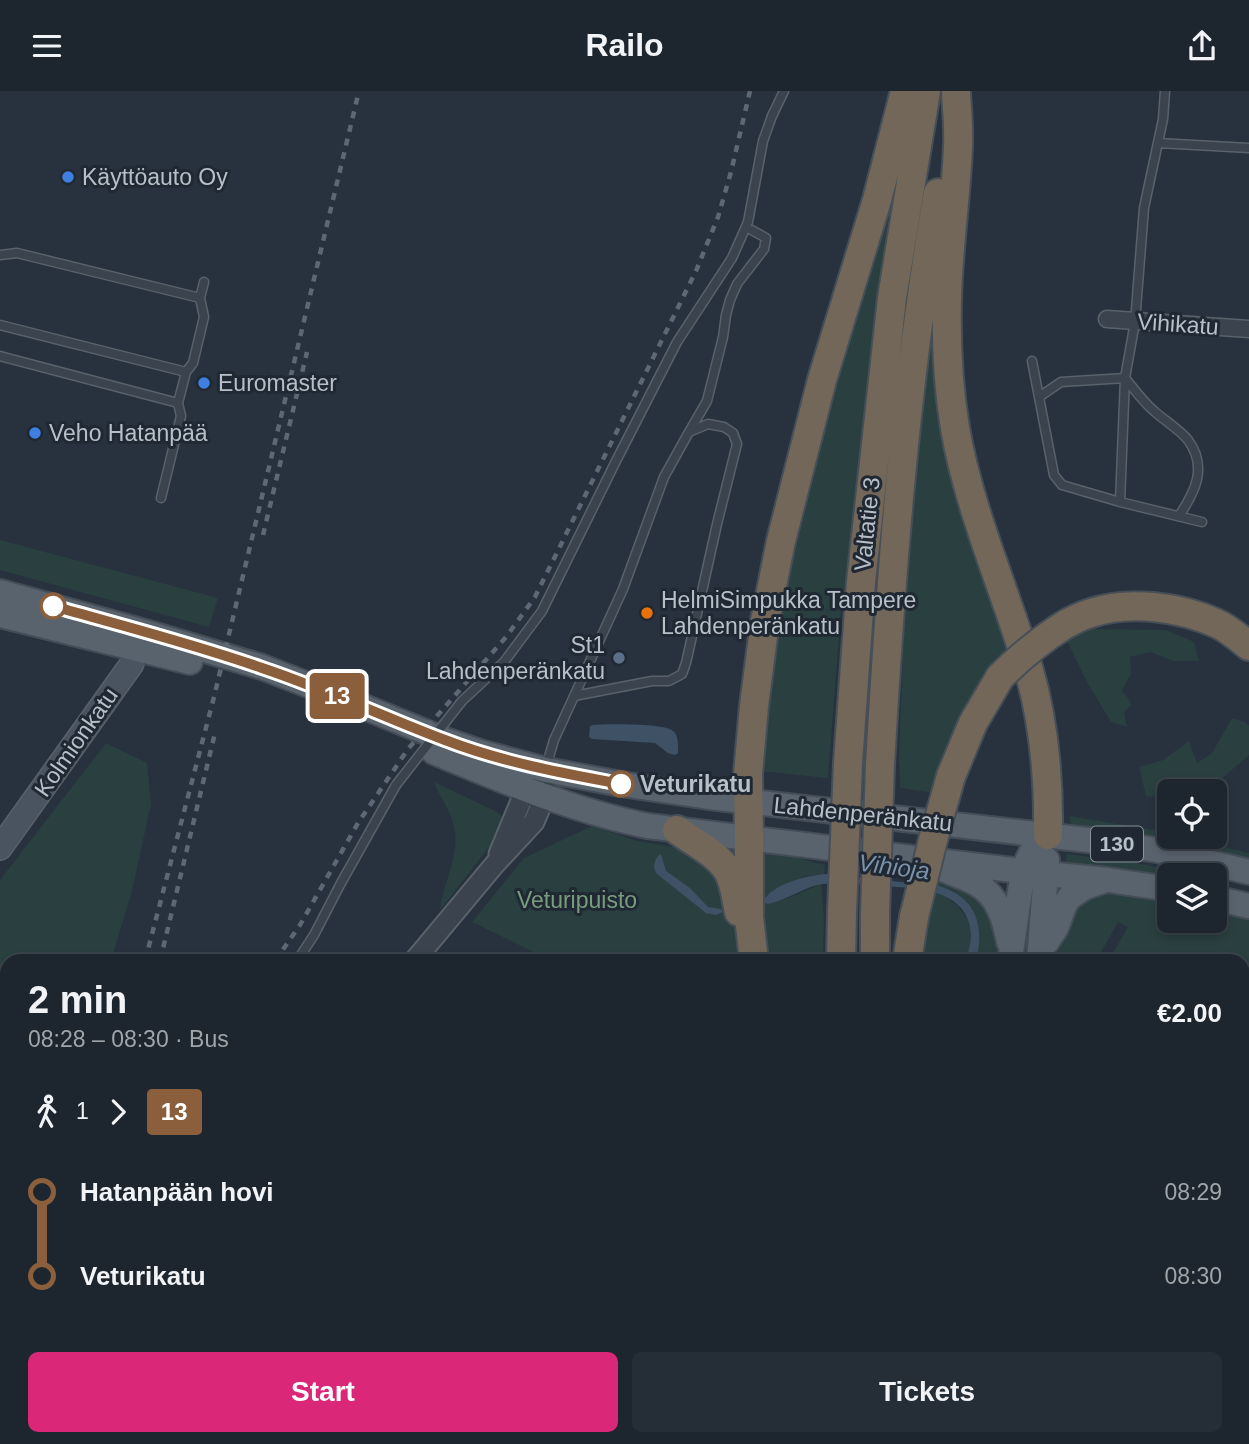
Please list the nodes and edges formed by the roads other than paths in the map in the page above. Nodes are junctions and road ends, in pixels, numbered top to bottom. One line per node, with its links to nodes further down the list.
1 (784, 91): 8 (lane)
2 (905, 91): 34 (highway)
3 (926, 91): 50 (highway, Valtatie 3, bridge)
4 (1165, 91): 6 (lane)
5 (956, 92): 36 (highway); 51 (highway, Valtatie 3, bridge)
6 (1158, 143): 7 (lane); 13 (lane)
7 (1249, 148)
8 (746, 227): 22 (lane); 46 (lane, bridge)
9 (0, 255): 11 (lane)
10 (204, 282): 11 (lane)
11 (200, 297): 18 (lane)
12 (1107, 319): 13 (street, Vihikatu)
13 (1135, 322): 15 (street, Vihikatu); 19 (lane)
14 (0, 325): 18 (lane)
15 (1249, 329)
16 (0, 356): 21 (lane)
17 (1032, 361): 20 (lane)
18 (186, 372): 21 (lane)
19 (1125, 378): 20 (lane); 24 (lane); 25 (lane)
20 (1039, 397): 24 (lane)
21 (178, 403): 23 (lane)
22 (689, 432): 31 (lane); 31 (lane)
23 (161, 498)
24 (1119, 502): 25 (lane)
25 (1179, 516): 26 (lane)
26 (1202, 522)
27 (0, 592): 29 (main road, Lahdenperänkatu)
28 (0, 615): 29 (main road, Lahdenperänkatu)
29 (141, 640): 32 (main road, Lahdenperänkatu); 33 (main road, Lahdenperänkatu); 38 (main road, Kolmionkatu)
30 (1249, 646): 52 (highway, bridge)
31 (574, 696): 32 (lane)
32 (546, 769): 33 (street); 34 (main road, Lahdenperänkatu)
33 (536, 793): 35 (main road, Lahdenperänkatu); 47 (street)
34 (748, 801): 36 (main road, Lahdenperänkatu); 37 (highway)
35 (677, 830): 37 (main road, Lahdenperänkatu); 48 (highway)
36 (1048, 835): 40 (main road, Lahdenperänkatu / 130); 41 (main road)
37 (750, 838): 39 (main road, Lahdenperänkatu); 49 (highway)
38 (0, 848)
39 (926, 859): 41 (main road, Lahdenperänkatu); 54 (main road)
40 (1249, 871)
41 (1035, 872): 42 (main road, Lahdenperänkatu / 130); 53 (main road); 55 (main road)
42 (1108, 880): 43 (main road, Lahdenperänkatu / 130); 56 (main road, 130)
43 (1157, 887)
44 (1227, 901): 45 (main road)
45 (1249, 906)
46 (302, 954)
47 (420, 954)
48 (753, 954)
49 (754, 954)
50 (841, 954)
51 (875, 954)
52 (908, 954)
53 (1011, 954)
54 (1011, 954)
55 (1040, 954)
56 (1041, 954)

